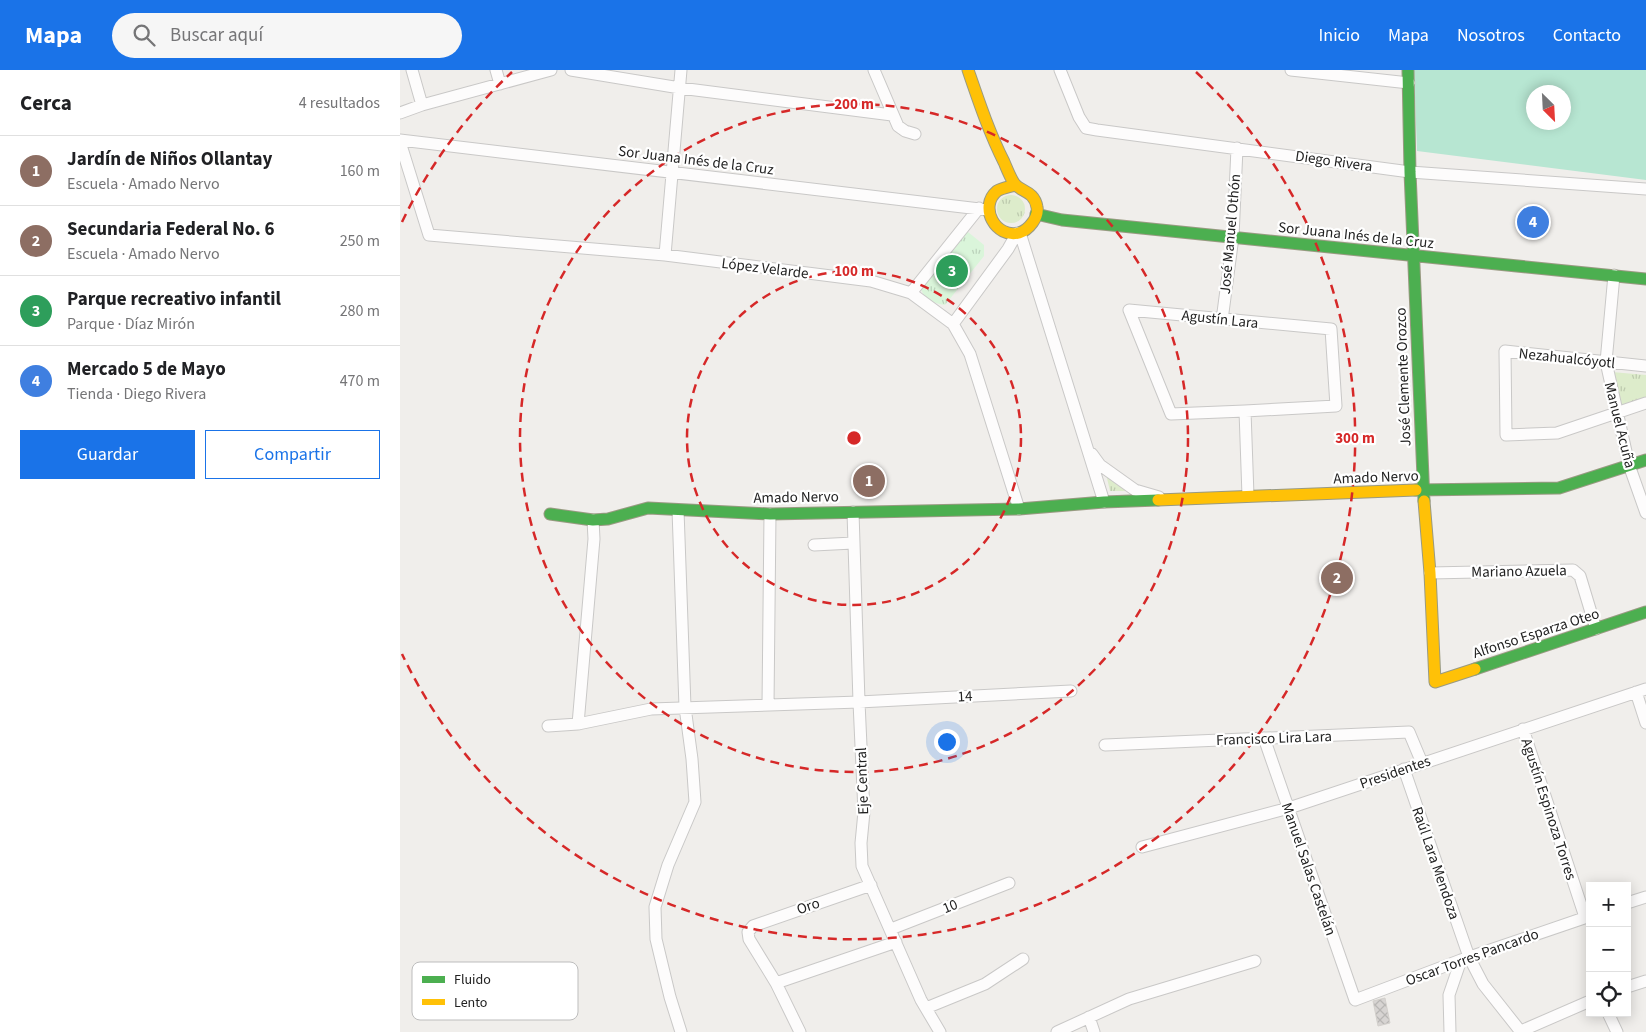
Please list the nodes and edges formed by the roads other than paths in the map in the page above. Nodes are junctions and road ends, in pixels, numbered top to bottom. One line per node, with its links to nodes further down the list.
1 (412, 70): 14 (street)
2 (496, 70): 12 (street)
3 (551, 70): 12 (street)
4 (571, 70): 13 (street)
5 (681, 70): 13 (street)
6 (874, 70): 16 (street)
7 (968, 70): 22 (street)
8 (1060, 70): 19 (street, Diego Rivera)
9 (1291, 70): 11 (street)
10 (1408, 70): 11 (street, José Clemente Orozco)
11 (1409, 83): 21 (street, José Clemente Orozco)
12 (500, 84): 14 (street)
13 (680, 88): 16 (street); 20 (street)
14 (422, 105): 15 (street)
15 (400, 113)
16 (892, 115): 17 (street)
17 (915, 134)
18 (400, 141): 20 (street, Sor Juana Inés de la Cruz); 28 (street, López Velarde)
19 (1237, 148): 21 (street, Diego Rivera); 27 (street, José Manuel Othón)
20 (671, 172): 24 (street, Sor Juana Inés de la Cruz); 28 (street)
21 (1410, 172): 23 (street, Diego Rivera); 29 (street, José Clemente Orozco)
22 (1015, 186): 24 (street); 25 (street)
23 (1646, 189)
24 (983, 209): 26 (street); 32 (street)
25 (1036, 214): 26 (street); 27 (street, Sor Juana Inés de la Cruz)
26 (1018, 233): 34 (street); 40 (street)
27 (1233, 237): 29 (street, Sor Juana Inés de la Cruz); 33 (street, José Manuel Othón)
28 (665, 256): 32 (street, López Velarde)
29 (1413, 256): 30 (street, Sor Juana Inés de la Cruz); 43 (street, José Clemente Orozco)
30 (1614, 276): 31 (street, Sor Juana Inés de la Cruz); 35 (street, Manuel Acuña)
31 (1646, 279)
32 (911, 292): 34 (street, López Velarde)
33 (1222, 320): 38 (street, Agustín Lara); 38 (street, Agustín Lara)
34 (953, 324): 47 (street, López Velarde)
35 (1606, 362): 36 (street, Nezahualcóyotl); 39 (street, Manuel Acuña); 39 (street, Nezahualcóyotl)
36 (1646, 366)
37 (1646, 403): 39 (street)
38 (1245, 412): 44 (street)
39 (1616, 413): 42 (street, Manuel Acuña)
40 (1086, 447): 45 (street); 46 (street)
41 (1646, 460): 42 (street, Amado Nervo)
42 (1629, 465): 43 (street, Amado Nervo); 50 (street, Manuel Acuña)
43 (1423, 490): 44 (street, Amado Nervo); 56 (street, José Clemente Orozco)
44 (1248, 496): 45 (street, Amado Nervo)
45 (1170, 500): 46 (street, Amado Nervo)
46 (1104, 502): 47 (street, Amado Nervo)
47 (1019, 509): 49 (street, Amado Nervo)
48 (678, 510): 52 (street, Amado Nervo); 53 (street, Amado Nervo); 64 (street)
49 (853, 512): 52 (street, Amado Nervo); 54 (street, Eje Central)
50 (1646, 513)
51 (550, 514): 53 (street, Amado Nervo)
52 (770, 514): 63 (street)
53 (593, 520): 66 (street)
54 (853, 543): 55 (street); 62 (street, Eje Central)
55 (814, 545)
56 (1430, 573): 58 (street, Mariano Azuela); 59 (street, José Clemente Orozco)
57 (1646, 612): 58 (street, Alfonso Esparza Oteo)
58 (1596, 629): 59 (street, Alfonso Esparza Oteo)
59 (1435, 682)
60 (1071, 691): 62 (street, 14)
61 (1641, 691): 65 (street); 68 (street, Presidentes)
62 (859, 702): 63 (street, 14); 76 (street, Eje Central)
63 (768, 705): 64 (street, 14)
64 (685, 707): 66 (street, 14); 94 (street)
65 (1646, 723)
66 (578, 724): 67 (street, 14)
67 (548, 726)
68 (1523, 729): 71 (street, Presidentes); 79 (street, Agustín Espinoza Torres)
69 (1264, 738): 70 (street, Francisco Lira Lara); 71 (street, Francisco Lira Lara); 73 (street, Manuel Salas Castelán)
70 (1105, 745)
71 (1422, 763): 72 (street, Presidentes)
72 (1404, 769): 73 (street, Presidentes); 84 (street, Raúl Lara Mendoza)
73 (1288, 808): 74 (street, Presidentes); 89 (street, Manuel Salas Castelán)
74 (1142, 847)
75 (1009, 883): 81 (street, 10)
76 (871, 885): 81 (street, Eje Central); 87 (street, Oro)
77 (1646, 896): 78 (street)
78 (1631, 902)
79 (1586, 911)
80 (1586, 918): 84 (street, Oscar Torres Pancardo)
81 (891, 929): 82 (street, Eje Central)
82 (896, 942): 87 (street); 91 (street, Eje Central)
83 (1023, 959): 91 (street)
84 (1465, 959): 89 (street, Oscar Torres Pancardo); 99 (street); 100 (street)
85 (1255, 961): 93 (street)
86 (1646, 981): 88 (street)
87 (776, 983): 95 (street)
88 (1631, 986)
89 (1355, 1000)
90 (1586, 1003): 100 (street)
91 (926, 1008): 96 (street, Eje Central)
92 (1610, 1017): 101 (street)
93 (1089, 1018): 97 (street); 98 (street)
94 (681, 1032)
95 (800, 1032)
96 (940, 1032)
97 (1057, 1032)
98 (1094, 1032)
99 (1450, 1032)
100 (1521, 1032)
101 (1617, 1032)

